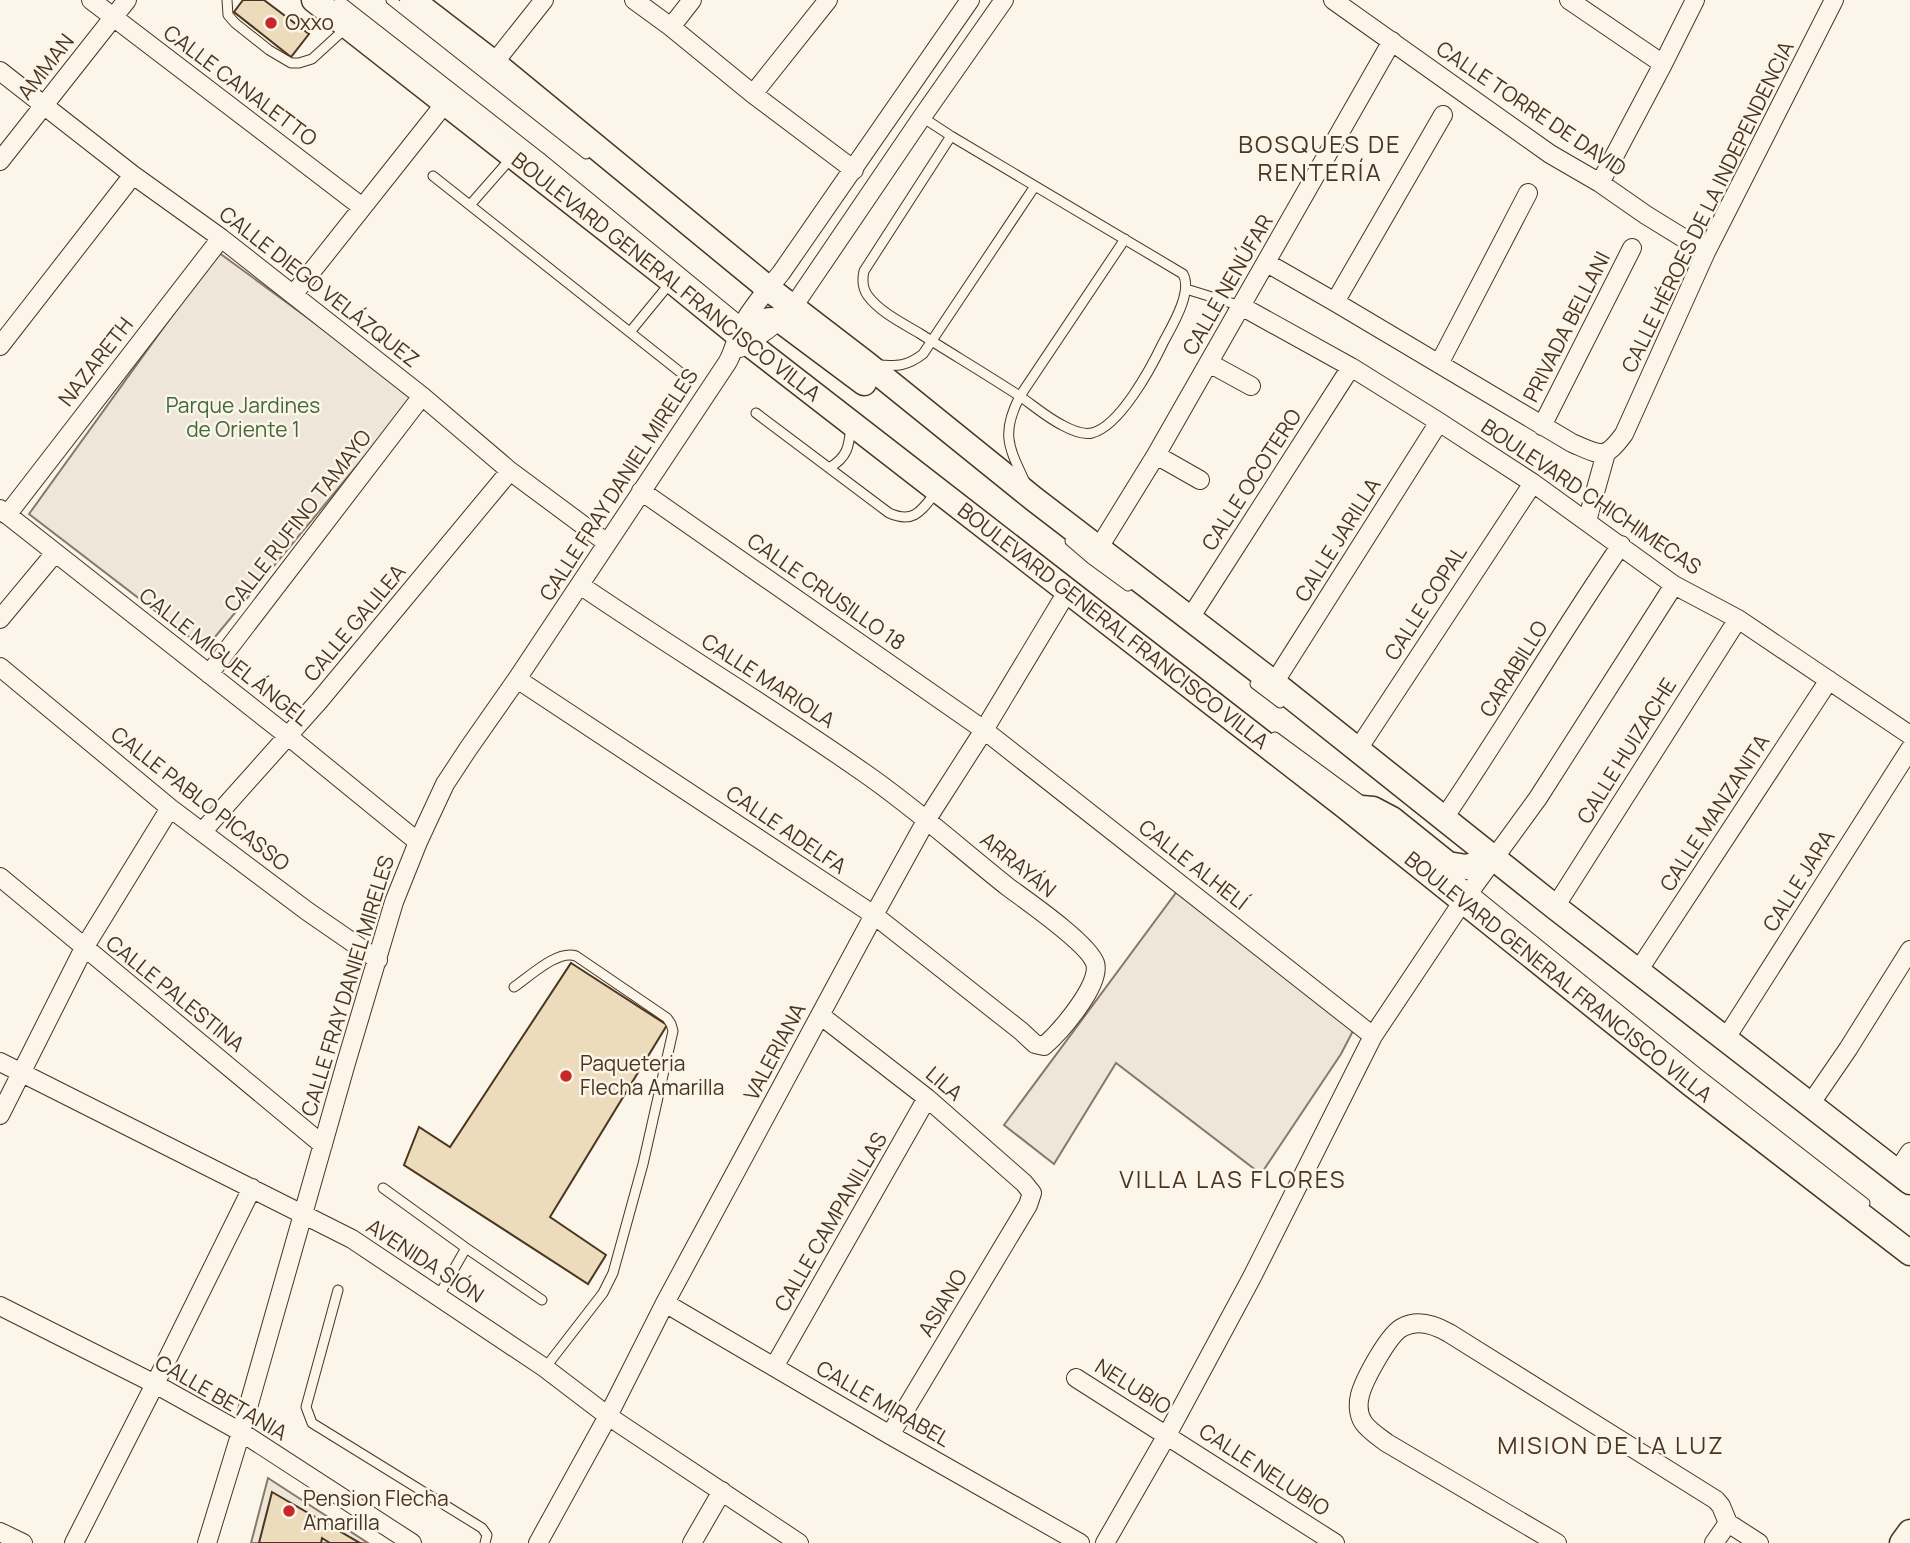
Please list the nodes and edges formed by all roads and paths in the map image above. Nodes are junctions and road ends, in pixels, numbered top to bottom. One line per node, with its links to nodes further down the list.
1 (91, 0): 18 (street, CALLE CANALETTO)
2 (127, 0): 18 (street, AMMAN)
3 (226, 0): 19 (lane)
4 (314, 0): 19 (main road, BOULEVARD GENERAL FRANCISCO VILLA)
5 (338, 0): 54 (lane)
6 (391, 0): 33 (lane)
7 (412, 0): 22 (main road)
8 (544, 0): 22 (street)
9 (634, 0): 20 (street)
10 (692, 0): 20 (street)
11 (828, 0): 25 (street)
12 (971, 0): 34 (street)
13 (1004, 0): 29 (street)
14 (1333, 0): 21 (street, CALLE TORRE DE DAVID)
15 (1569, 0): 23 (street)
16 (1695, 0): 23 (street)
17 (1834, 0): 45 (street, CALLE HÉROES DE LA INDEPENDENCIA)
18 (113, 18): 27 (street, AMMAN); 41 (street, CALLE CANALETTO)
19 (349, 26): 26 (main road, BOULEVARD GENERAL FRANCISCO VILLA)
20 (671, 27): 25 (street)
21 (1392, 41): 37 (street, CALLE TORRE DE DAVID); 46 (street, CALLE NENÚFAR)
22 (494, 63): 51 (main road)
23 (1663, 64): 37 (street)
24 (0, 71): 27 (street, CALLE DIEGO VELÁZQUEZ)
25 (753, 94): 34 (street)
26 (446, 102): 31 (main road, BOULEVARD GENERAL FRANCISCO VILLA); 41 (street)
27 (44, 106): 32 (street, AMMAN); 35 (street, CALLE DIEGO VELÁZQUEZ)
28 (1443, 115): 50 (street)
29 (922, 117): 30 (lane); 51 (street)
30 (951, 136): 38 (lane); 55 (lane)
31 (514, 156): 40 (lane); 47 (main road, BOULEVARD GENERAL FRANCISCO VILLA)
32 (0, 161)
33 (596, 163)
34 (854, 170): 51 (street)
35 (133, 175): 42 (street, CALLE DIEGO VELÁZQUEZ); 56 (street)
36 (433, 176): 40 (lane)
37 (1600, 183): 45 (street, CALLE TORRE DE DAVID)
38 (1035, 186): 43 (lane); 55 (lane)
39 (1528, 193): 58 (street)
40 (470, 205): 53 (lane)
41 (362, 207): 49 (street)
42 (221, 237): 49 (street, CALLE DIEGO VELÁZQUEZ); 80 (street, NAZARETH)
43 (1125, 239): 48 (lane); 65 (lane)
44 (1632, 247): 69 (street, PRIVADA BELLANI)
45 (1706, 252): 71 (street, CALLE HÉROES DE LA INDEPENDENCIA)
46 (1267, 263): 50 (street, BOULEVARD CHICHIMECAS); 52 (street, CALLE NENÚFAR)
47 (672, 281): 53 (lane); 54 (main road, BOULEVARD GENERAL FRANCISCO VILLA)
48 (1186, 289): 52 (lane); 65 (lane)
49 (293, 295): 64 (street, CALLE DIEGO VELÁZQUEZ)
50 (1335, 302): 58 (street, BOULEVARD CHICHIMECAS)
51 (774, 304): 54 (main road); 59 (main road); 70 (main road)
52 (1241, 306): 57 (street, CALLE NENÚFAR); 60 (street, BOULEVARD CHICHIMECAS)
53 (630, 332): 61 (lane)
54 (748, 338): 68 (main road, BOULEVARD GENERAL FRANCISCO VILLA); 77 (street, CALLE FRAY DANIEL MIRELES)
55 (933, 341): 59 (lane); 65 (lane)
56 (0, 346)
57 (1209, 363): 62 (street); 72 (street, CALLE NENÚFAR)
58 (1439, 364): 69 (street, BOULEVARD CHICHIMECAS)
59 (868, 365): 70 (main road)
60 (1351, 367): 67 (street, BOULEVARD CHICHIMECAS); 92 (street, CALLE OCOTERO)
61 (680, 372)
62 (1251, 386)
63 (823, 389): 100 (lane)
64 (422, 396): 74 (street, CALLE DIEGO VELÁZQUEZ); 96 (street, CALLE RUFINO TAMAYO)
65 (1020, 396): 79 (lane)
66 (756, 413): 73 (lane)
67 (1439, 422): 76 (street, BOULEVARD CHICHIMECAS); 99 (street, CALLE JARILLA)
68 (851, 424): 73 (lane); 78 (main road, BOULEVARD GENERAL FRANCISCO VILLA)
69 (1542, 426): 71 (street, BOULEVARD CHICHIMECAS)
70 (952, 439): 79 (main road); 82 (lane)
71 (1605, 453): 81 (street)
72 (1156, 455): 75 (street); 86 (street, CALLE NENÚFAR)
73 (829, 468): 78 (lane)
74 (510, 471): 84 (street, CALLE DIEGO VELÁZQUEZ); 105 (street, CALLE GALILEA)
75 (1200, 480)
76 (1533, 483): 81 (street, BOULEVARD CHICHIMECAS); 107 (street, CALLE COPAL)
77 (641, 491): 84 (street, CALLE FRAY DANIEL MIRELES); 103 (street, CALLE CRUSILLO 18)
78 (937, 491): 91 (main road, BOULEVARD GENERAL FRANCISCO VILLA)
79 (1034, 499): 86 (main road)
80 (4, 512): 87 (street, CALLE MIGUEL ÁNGEL)
81 (1587, 521): 85 (street, BOULEVARD CHICHIMECAS)
82 (1051, 525)
83 (1061, 533): 90 (lane)
84 (607, 543): 88 (street, CALLE FRAY DANIEL MIRELES)
85 (1621, 545): 89 (street, BOULEVARD CHICHIMECAS); 111 (street, CARABILLO)
86 (1098, 549): 92 (main road)
87 (55, 553): 94 (street); 96 (street, CALLE MIGUEL ÁNGEL)
88 (580, 585): 97 (street, CALLE FRAY DANIEL MIRELES); 112 (street, CALLE MARIOLA)
89 (1674, 585): 93 (street, BOULEVARD CHICHIMECAS); 115 (street)
90 (1132, 589)
91 (1067, 592): 103 (street, VALERIANA); 108 (main road, BOULEVARD GENERAL FRANCISCO VILLA)
92 (1191, 618): 99 (main road)
93 (1738, 618): 98 (street, BOULEVARD CHICHIMECAS); 118 (street, CALLE HUIZACHE)
94 (0, 619)
95 (0, 667): 109 (street, CALLE PABLO PICASSO)
96 (209, 674): 105 (street, CALLE MIGUEL ÁNGEL)
97 (517, 679): 114 (street, CALLE FRAY DANIEL MIRELES); 119 (street, CALLE ADELFA)
98 (1829, 680): 104 (street, BOULEVARD CHICHIMECAS); 124 (street, CALLE MANZANITA)
99 (1262, 681): 101 (lane); 107 (main road)
100 (1208, 687)
101 (1293, 713)
102 (1262, 727): 110 (lane)
103 (984, 730): 112 (street, VALERIANA); 128 (street, CALLE ALHELÍ)
104 (1910, 735)
105 (288, 736): 113 (street, CALLE GALILEA); 114 (street, CALLE MIGUEL ÁNGEL)
106 (1910, 749): 129 (street, CALLE JARA)
107 (1356, 754): 111 (main road); 115 (lane)
108 (1346, 807): 110 (main road); 117 (main road, BOULEVARD GENERAL FRANCISCO VILLA)
109 (170, 808): 113 (street, CALLE PABLO PICASSO); 121 (street)
110 (1373, 809): 115 (main road); 117 (lane)
111 (1444, 818): 115 (main road)
112 (927, 819): 119 (street, VALERIANA); 120 (street, ARRAYÁN)
113 (203, 831): 123 (street, CALLE PABLO PICASSO)
114 (418, 842): 123 (street, CALLE FRAY DANIEL MIRELES)
115 (1490, 863): 117 (street); 118 (main road); 127 (lane)
116 (0, 877): 121 (street, CALLE PALESTINA)
117 (1467, 896): 128 (street); 140 (lane); 143 (main road, BOULEVARD GENERAL FRANCISCO VILLA)
118 (1555, 907): 124 (main road)
119 (874, 915): 120 (street, CALLE ADELFA); 126 (street, VALERIANA)
120 (1082, 944)
121 (84, 948): 131 (street); 135 (street, CALLE PALESTINA)
122 (1910, 950): 133 (street)
123 (378, 960): 135 (street, CALLE FRAY DANIEL MIRELES)
124 (1638, 971): 129 (main road)
125 (514, 987): 150 (lane)
126 (820, 1015): 132 (street, LILA); 147 (street, VALERIANA)
127 (1687, 1022)
128 (1373, 1036): 155 (street)
129 (1726, 1038): 133 (main road)
130 (0, 1062): 131 (street, AVENIDA SIÓN)
131 (21, 1072): 134 (street); 137 (street, AVENIDA SIÓN)
132 (927, 1098): 139 (street, LILA); 149 (street, CALLE CAMPANILLAS)
133 (1811, 1103): 136 (main road)
134 (0, 1115)
135 (323, 1144): 141 (street, CALLE FRAY DANIEL MIRELES)
136 (1906, 1169)
137 (252, 1188): 141 (street, AVENIDA SIÓN); 152 (street)
138 (383, 1188): 142 (lane)
139 (1032, 1193): 156 (street, ASIANO)
140 (1868, 1205)
141 (303, 1215): 145 (street, AVENIDA SIÓN); 154 (street, CALLE FRAY DANIEL MIRELES)
142 (466, 1248): 145 (lane); 146 (lane)
143 (1907, 1249)
144 (338, 1290): 165 (lane)
145 (438, 1297): 150 (street, AVENIDA SIÓN)
146 (541, 1300)
147 (665, 1303): 149 (street, CALLE MIRABEL); 153 (street, VALERIANA)
148 (0, 1306): 152 (street, CALLE BETANIA)
149 (774, 1367): 156 (street, CALLE MIRABEL)
150 (545, 1368): 153 (street, AVENIDA SIÓN)
151 (1076, 1378): 155 (street, NELUBIO)
152 (155, 1384): 154 (street, CALLE BETANIA); 162 (street)
153 (608, 1416): 157 (street, AVENIDA SIÓN); 166 (street, VALERIANA)
154 (241, 1432): 163 (street, CALLE FRAY DANIEL MIRELES); 164 (street, CALLE BETANIA)
155 (1167, 1434): 170 (street); 171 (street, CALLE NELUBIO)
156 (890, 1436): 169 (street, CALLE MIRABEL)
157 (722, 1491): 167 (street); 168 (street, AVENIDA SIÓN)
158 (1728, 1522): 172 (street); 173 (street); 174 (street)
159 (0, 1532): 161 (street)
160 (1910, 1532): 175 (main road)
161 (23, 1543)
162 (74, 1543)
163 (207, 1543)
164 (412, 1543)
165 (485, 1543)
166 (538, 1543)
167 (692, 1543)
168 (799, 1543)
169 (1080, 1543)
170 (1105, 1543)
171 (1335, 1543)
172 (1557, 1543)
173 (1714, 1543)
174 (1759, 1543)
175 (1902, 1543)

